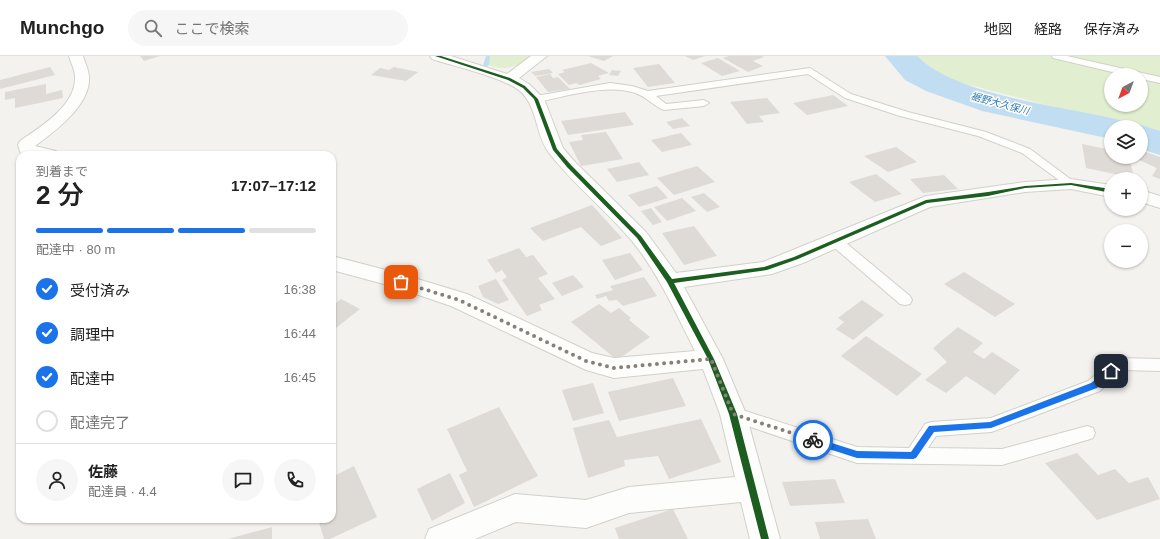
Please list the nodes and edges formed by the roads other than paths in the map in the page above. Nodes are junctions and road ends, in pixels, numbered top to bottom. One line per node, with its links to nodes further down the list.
1 (76, 56): 12 (street)
2 (437, 56): 7 (street)
3 (540, 56): 7 (street)
4 (1056, 56): 5 (lane)
5 (1107, 68)
6 (1148, 77): 8 (lane)
7 (509, 79): 10 (street)
8 (1160, 80)
9 (648, 94): 10 (lane); 11 (lane); 13 (lane)
10 (536, 99): 17 (street)
11 (704, 103)
12 (31, 151)
13 (1071, 184): 14 (street); 15 (street)
14 (1104, 190)
15 (835, 241): 17 (street); 18 (lane)
16 (336, 264): 19 (street)
17 (670, 281): 19 (street)
18 (905, 300)
19 (711, 359): 21 (street)
20 (1160, 365): 23 (lane)
21 (733, 414): 23 (lane); 24 (street)
22 (1087, 433): 23 (lane)
23 (913, 456)
24 (752, 488): 25 (street); 26 (street)
25 (440, 539)
26 (765, 539)

